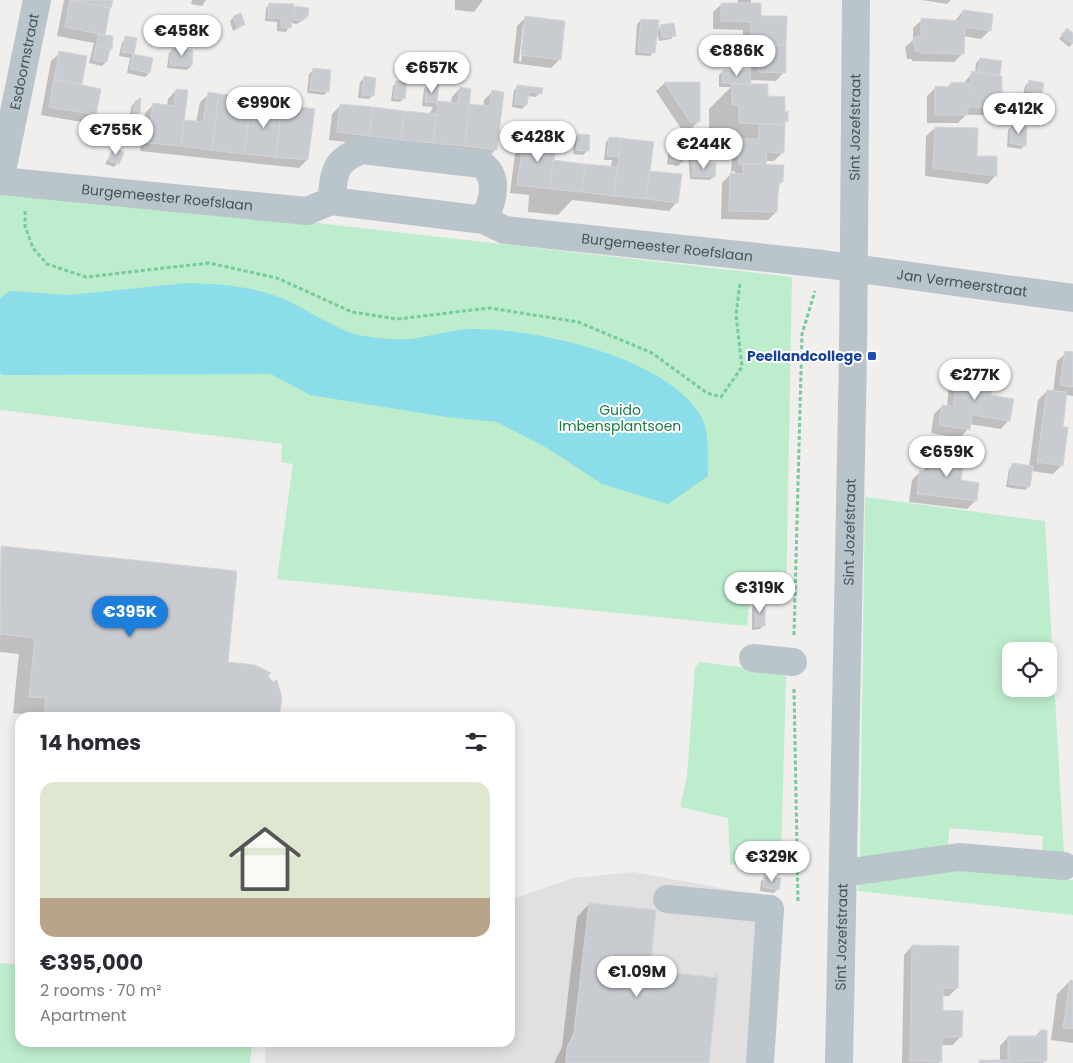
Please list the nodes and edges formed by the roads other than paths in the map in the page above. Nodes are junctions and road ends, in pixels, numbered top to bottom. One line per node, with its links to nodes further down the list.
1 (38, 0): 3 (street, Esdoornstraat)
2 (856, 0): 6 (street, Sint Jozefstraat)
3 (8, 182): 4 (street, Burgemeester Roefslaan)
4 (331, 201): 5 (street, Burgemeester Roefslaan); 5 (street)
5 (484, 220): 6 (street, Burgemeester Roefslaan)
6 (852, 268): 7 (street, Jan Vermeerstraat); 11 (street, Sint Jozefstraat)
7 (1073, 298)
8 (753, 658): 9 (street)
9 (793, 662)
10 (1064, 866): 11 (street)
11 (843, 873): 14 (street, Sint Jozefstraat)
12 (667, 899): 13 (street)
13 (760, 1063)
14 (839, 1063)

